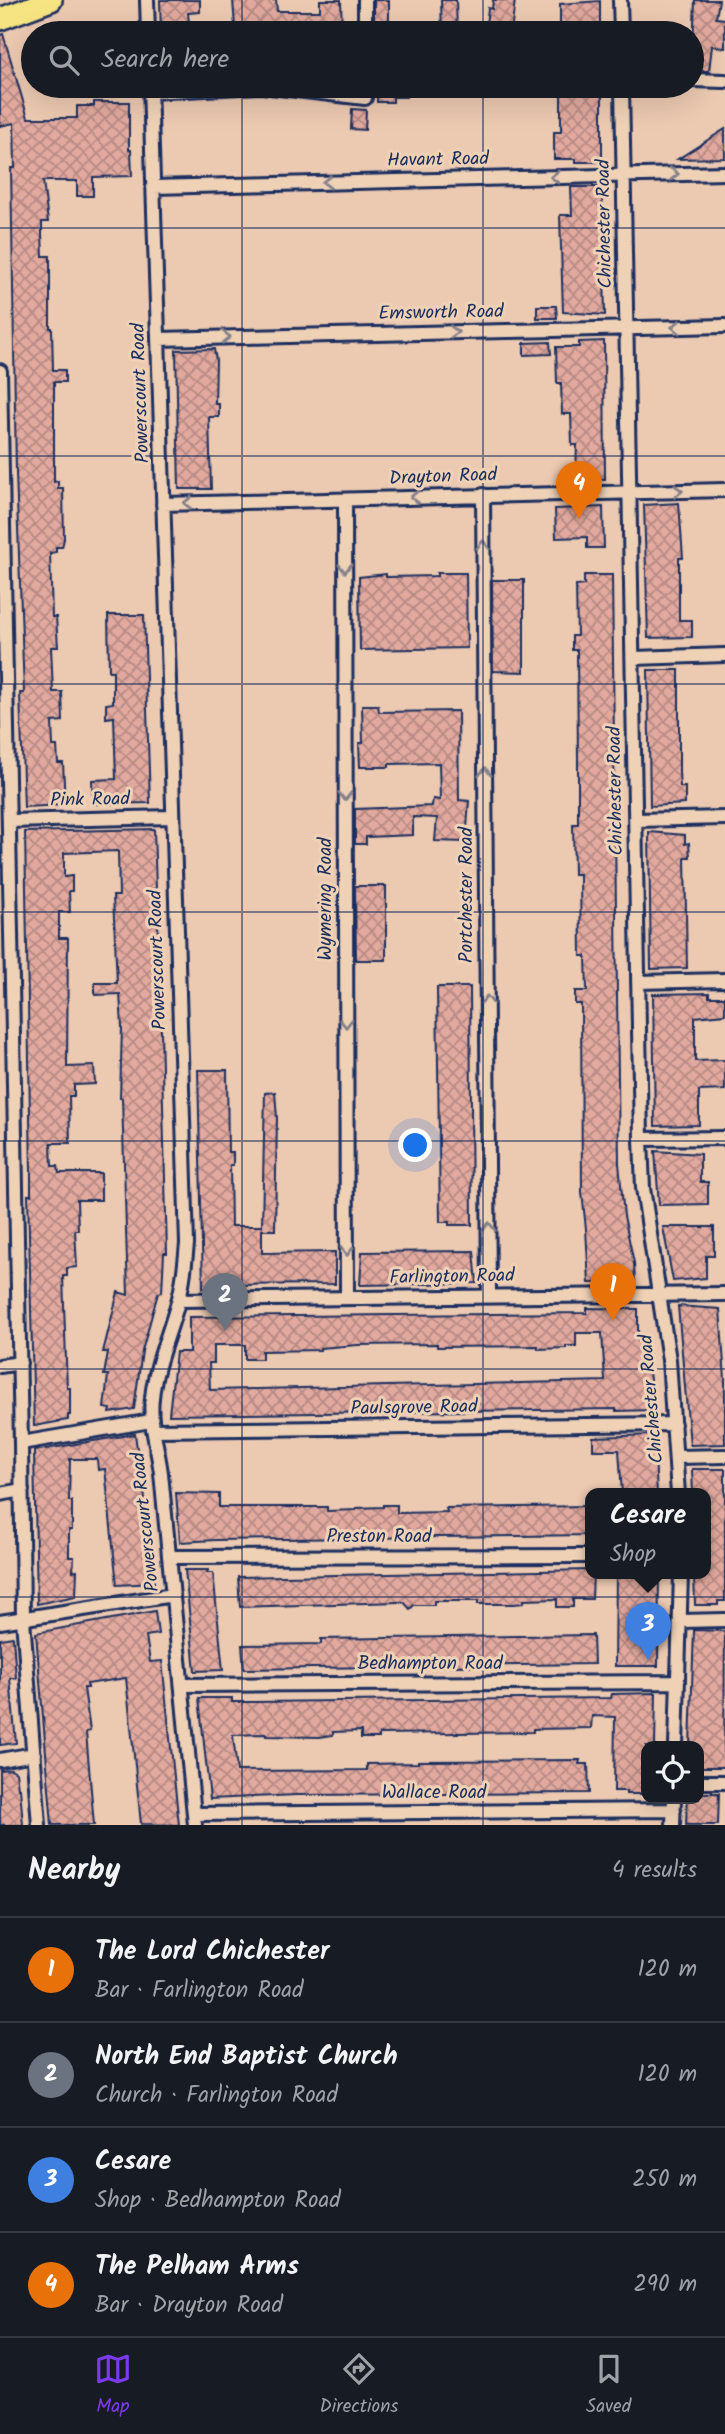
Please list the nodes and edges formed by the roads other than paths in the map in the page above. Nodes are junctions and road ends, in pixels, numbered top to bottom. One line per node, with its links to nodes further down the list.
1 (51, 0): 5 (main road)
2 (147, 0): 6 (street)
3 (365, 0): 7 (street)
4 (620, 0): 8 (street)
5 (0, 19)
6 (148, 21)
7 (365, 21)
8 (621, 21)
9 (704, 80): 10 (street)
10 (725, 81)
11 (150, 98): 15 (street, Powerscourt Road)
12 (622, 98): 14 (street, Chichester Road)
13 (725, 173): 14 (street, Havant Road, one-way to 13)
14 (623, 175): 15 (street, Havant Road, one-way to 15); 17 (street, Chichester Road)
15 (153, 187): 18 (street, Powerscourt Road)
16 (725, 326): 17 (street, Emsworth Road, one-way to 17)
17 (626, 328): 18 (street, Emsworth Road, one-way to 17); 21 (street, Chichester Road)
18 (158, 339): 24 (street, Powerscourt Road)
19 (0, 371): 30 (street)
20 (725, 490): 21 (street, Drayton Road, one-way to 20)
21 (630, 493): 22 (street, Drayton Road); 26 (street, Chichester Road)
22 (483, 495): 23 (street, Drayton Road, one-way to 23); 37 (street, Portchester Road, one-way to 22)
23 (345, 500): 24 (street, Drayton Road, one-way to 24); 39 (street, Wymering Road, one-way to 39)
24 (163, 504): 27 (street, Powerscourt Road)
25 (725, 655): 26 (street)
26 (634, 658): 29 (street, Chichester Road)
27 (171, 817): 30 (street, Pink Road); 40 (street, Powerscourt Road)
28 (725, 818): 29 (street)
29 (636, 820): 32 (street, Chichester Road)
30 (9, 821): 33 (street)
31 (725, 979): 32 (street)
32 (638, 982): 35 (street, Chichester Road)
33 (6, 996): 41 (street)
34 (725, 1138): 35 (street)
35 (641, 1139): 38 (street, Chichester Road)
36 (725, 1294): 38 (street, Farlington Road)
37 (489, 1295): 38 (street, Farlington Road); 39 (street, Farlington Road)
38 (661, 1295): 43 (street, Chichester Road)
39 (347, 1298): 40 (street, Farlington Road)
40 (179, 1300): 44 (street, Powerscourt Road)
41 (20, 1363): 42 (street); 45 (street)
42 (0, 1366)
43 (674, 1424): 44 (street, Paulsgrove Road); 47 (street, Chichester Road)
44 (152, 1425): 45 (street, Paulsgrove Road); 52 (street, Powerscourt Road)
45 (21, 1443): 49 (street)
46 (725, 1456): 47 (street)
47 (677, 1457): 48 (street, Chichester Road)
48 (678, 1488)
49 (22, 1490): 50 (street); 55 (street)
50 (0, 1494)
51 (585, 1556): 52 (street, Preston Road)
52 (169, 1557): 54 (street, Powerscourt Road)
53 (681, 1579): 57 (street)
54 (173, 1595): 55 (street); 60 (street, Powerscourt Road)
55 (23, 1619): 58 (street); 62 (street)
56 (725, 1620): 57 (street)
57 (681, 1621): 59 (street)
58 (0, 1622)
59 (678, 1682): 60 (street, Bedhampton Road); 61 (street)
60 (182, 1685): 67 (street, Powerscourt Road)
61 (676, 1741)
62 (34, 1754): 63 (street); 68 (street)
63 (0, 1760)
64 (704, 1782): 65 (street)
65 (725, 1782)
66 (674, 1805): 67 (street, Wallace Road); 69 (street)
67 (195, 1819)
68 (39, 1825)
69 (673, 1825)

